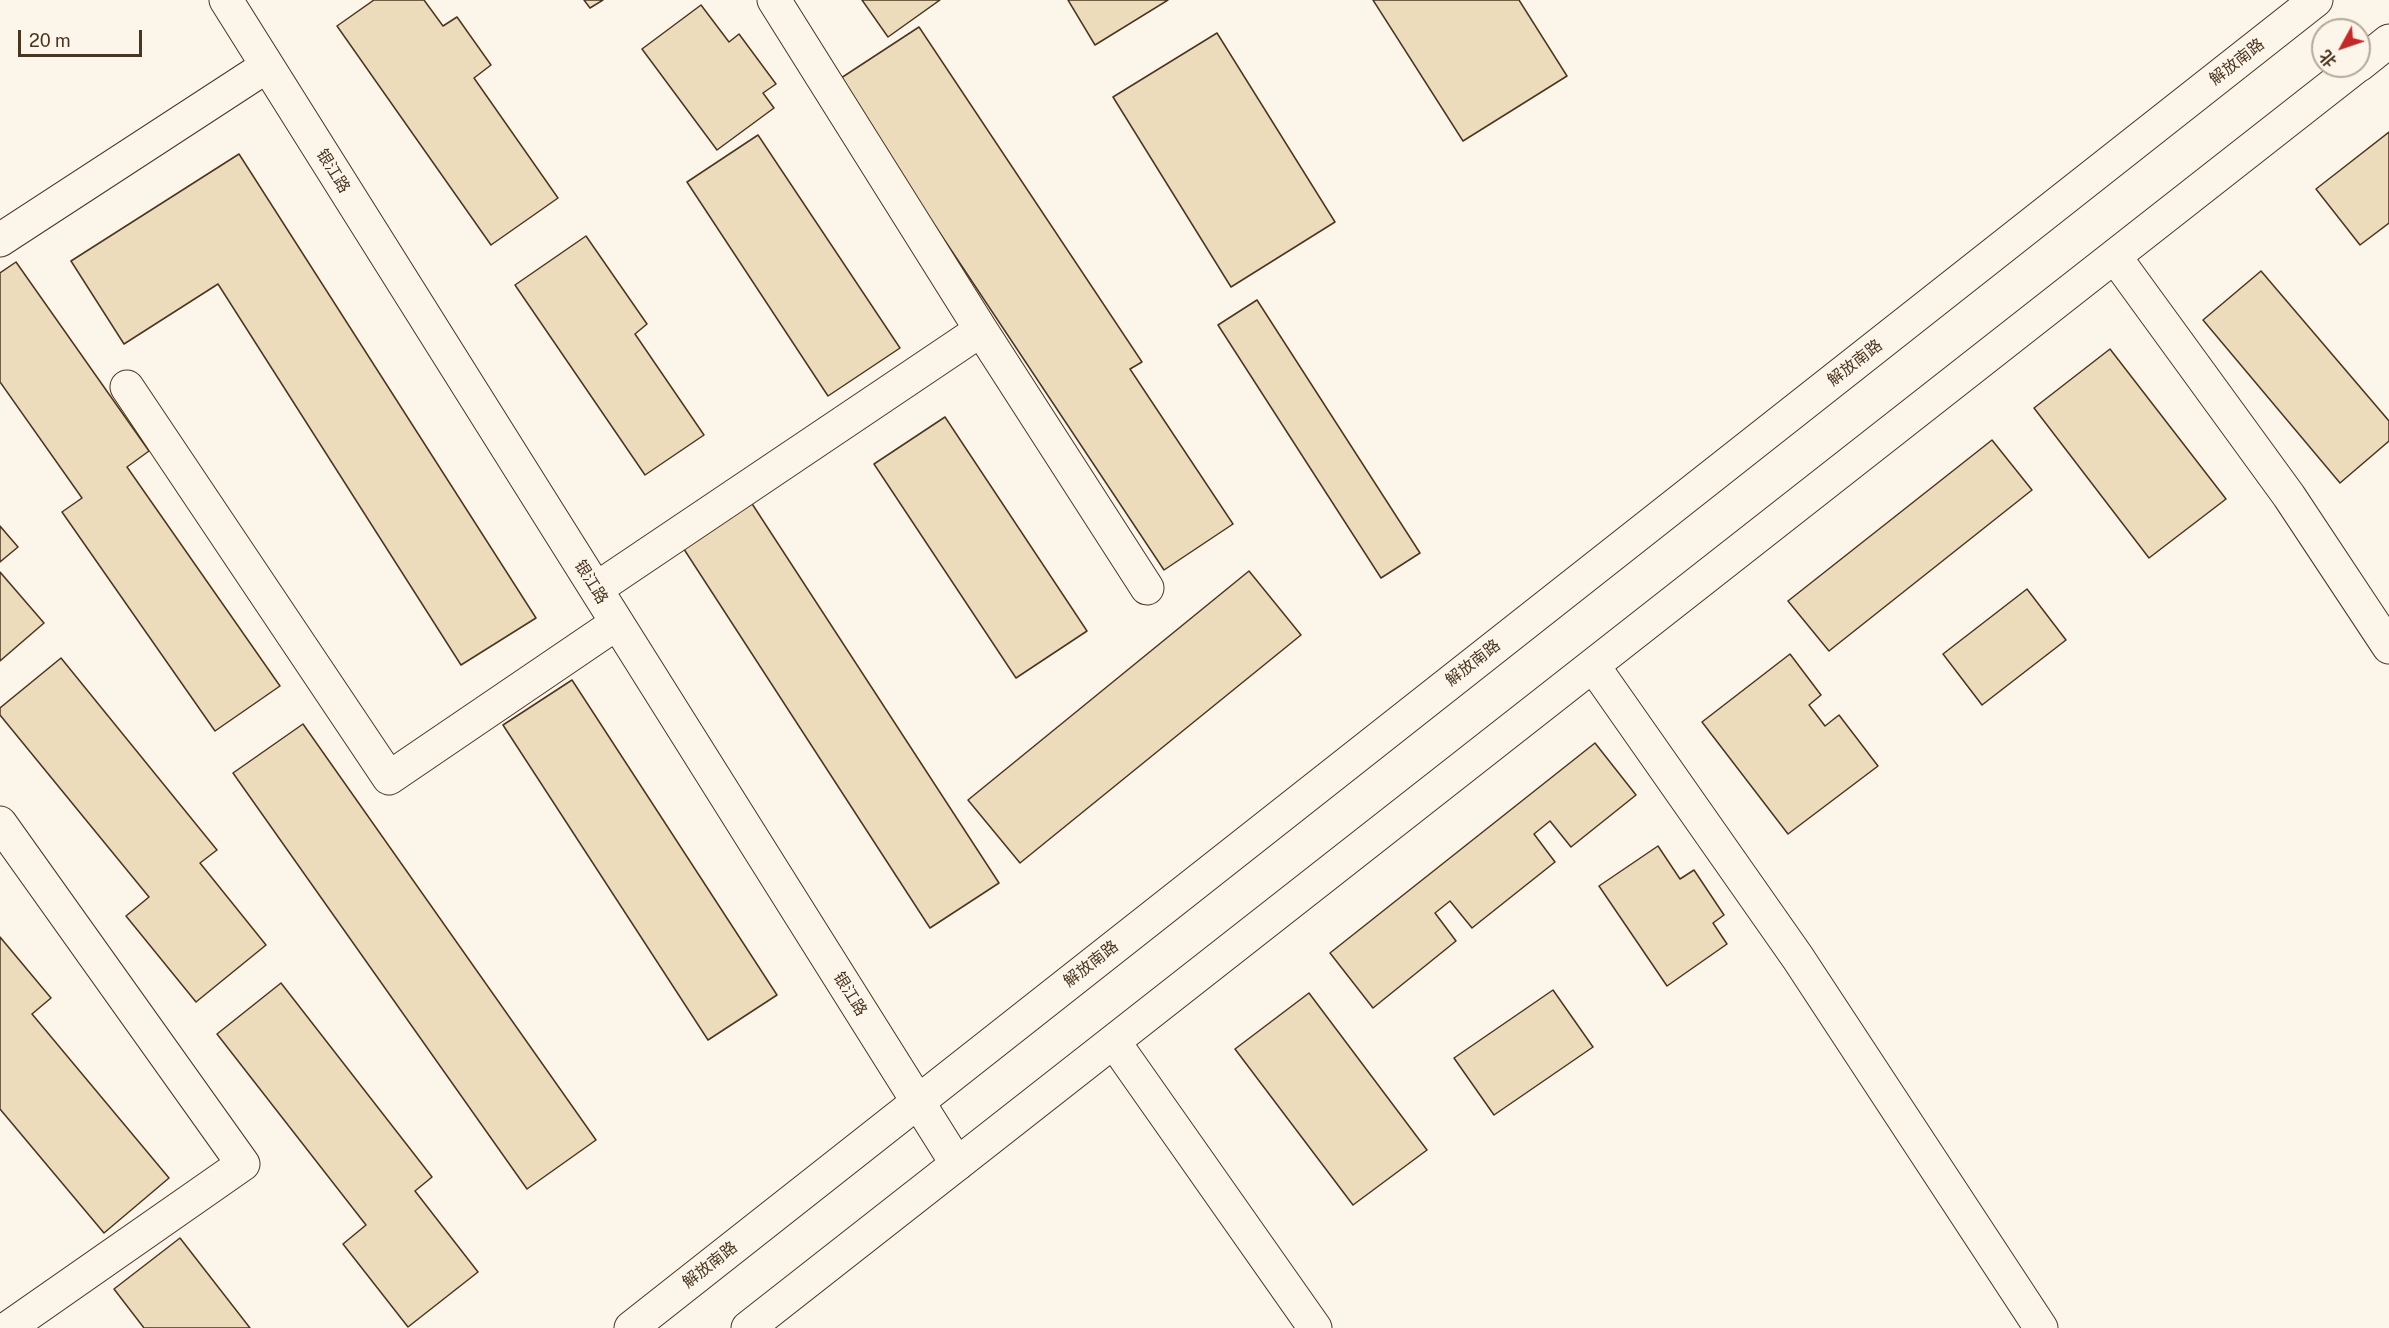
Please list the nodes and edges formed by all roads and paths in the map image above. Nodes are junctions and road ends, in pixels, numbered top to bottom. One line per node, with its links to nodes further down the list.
1 (226, 0): 6 (street, 银江路)
2 (774, 0): 10 (street)
3 (2316, 0): 19 (street, 解放南路)
4 (2389, 41): 5 (street)
5 (2371, 55)
6 (267, 66): 8 (street); 13 (street, 银江路)
7 (2342, 78): 9 (street)
8 (0, 240)
9 (2115, 257): 15 (street); 16 (street)
10 (981, 330): 12 (street); 13 (street)
11 (127, 387): 14 (street)
12 (1147, 588)
13 (596, 589): 14 (street, 银江路)
14 (617, 623): 19 (street, 银江路)
15 (2389, 646)
16 (1594, 667): 18 (street); 25 (street)
17 (0, 823): 21 (street)
18 (1114, 1042): 20 (street); 24 (street)
19 (917, 1101): 20 (street, 银江路); 22 (street, 解放南路)
20 (957, 1164): 23 (street)
21 (8, 1328)
22 (631, 1328)
23 (748, 1328)
24 (1315, 1328)
25 (2042, 1328)

